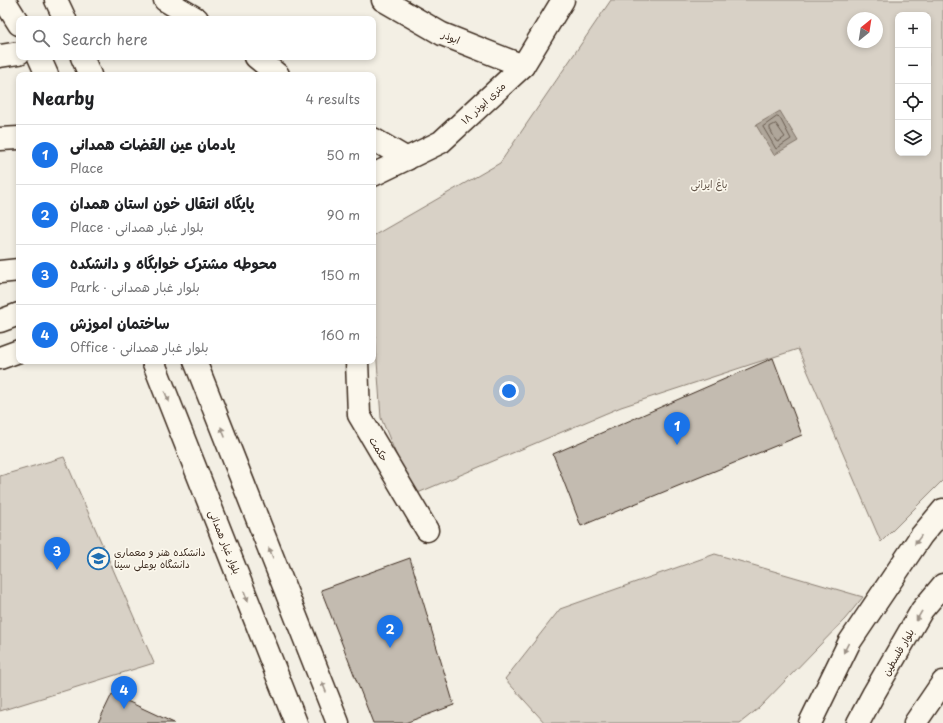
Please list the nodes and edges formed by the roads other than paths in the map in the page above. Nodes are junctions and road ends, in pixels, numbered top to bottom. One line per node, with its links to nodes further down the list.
1 (4, 0): 8 (main road)
2 (56, 0): 6 (main road)
3 (165, 0): 7 (main road)
4 (383, 0): 14 (main road, ابوذر)
5 (563, 0): 14 (main road, ۱۸ متری ابوذر)
6 (64, 16)
7 (192, 16)
8 (16, 19)
9 (16, 54): 10 (main road)
10 (0, 56)
11 (40, 60): 15 (main road)
12 (83, 60): 16 (main road)
13 (260, 60): 17 (main road)
14 (523, 66): 19 (main road, ۱۸ متری ابوذر)
15 (46, 72)
16 (89, 72)
17 (274, 72)
18 (376, 141): 19 (main road)
19 (407, 159): 20 (main road, ۱۸ متری ابوذر)
20 (376, 174)
21 (16, 270): 22 (main road)
22 (0, 272)
23 (16, 315): 24 (main road)
24 (0, 321)
25 (16, 352): 26 (main road)
26 (0, 358)
27 (154, 364): 34 (main road, بلوار غبار همدانی, one-way to 34)
28 (196, 364): 35 (main road, one-way to 28)
29 (357, 364): 31 (main road, حکمت)
30 (943, 510): 36 (main road, one-way to 36)
31 (427, 530)
32 (943, 585): 37 (main road, بلوار فلسطین, one-way to 37)
33 (943, 682): 38 (main road)
34 (296, 723)
35 (338, 723)
36 (810, 723)
37 (858, 723)
38 (914, 723)

